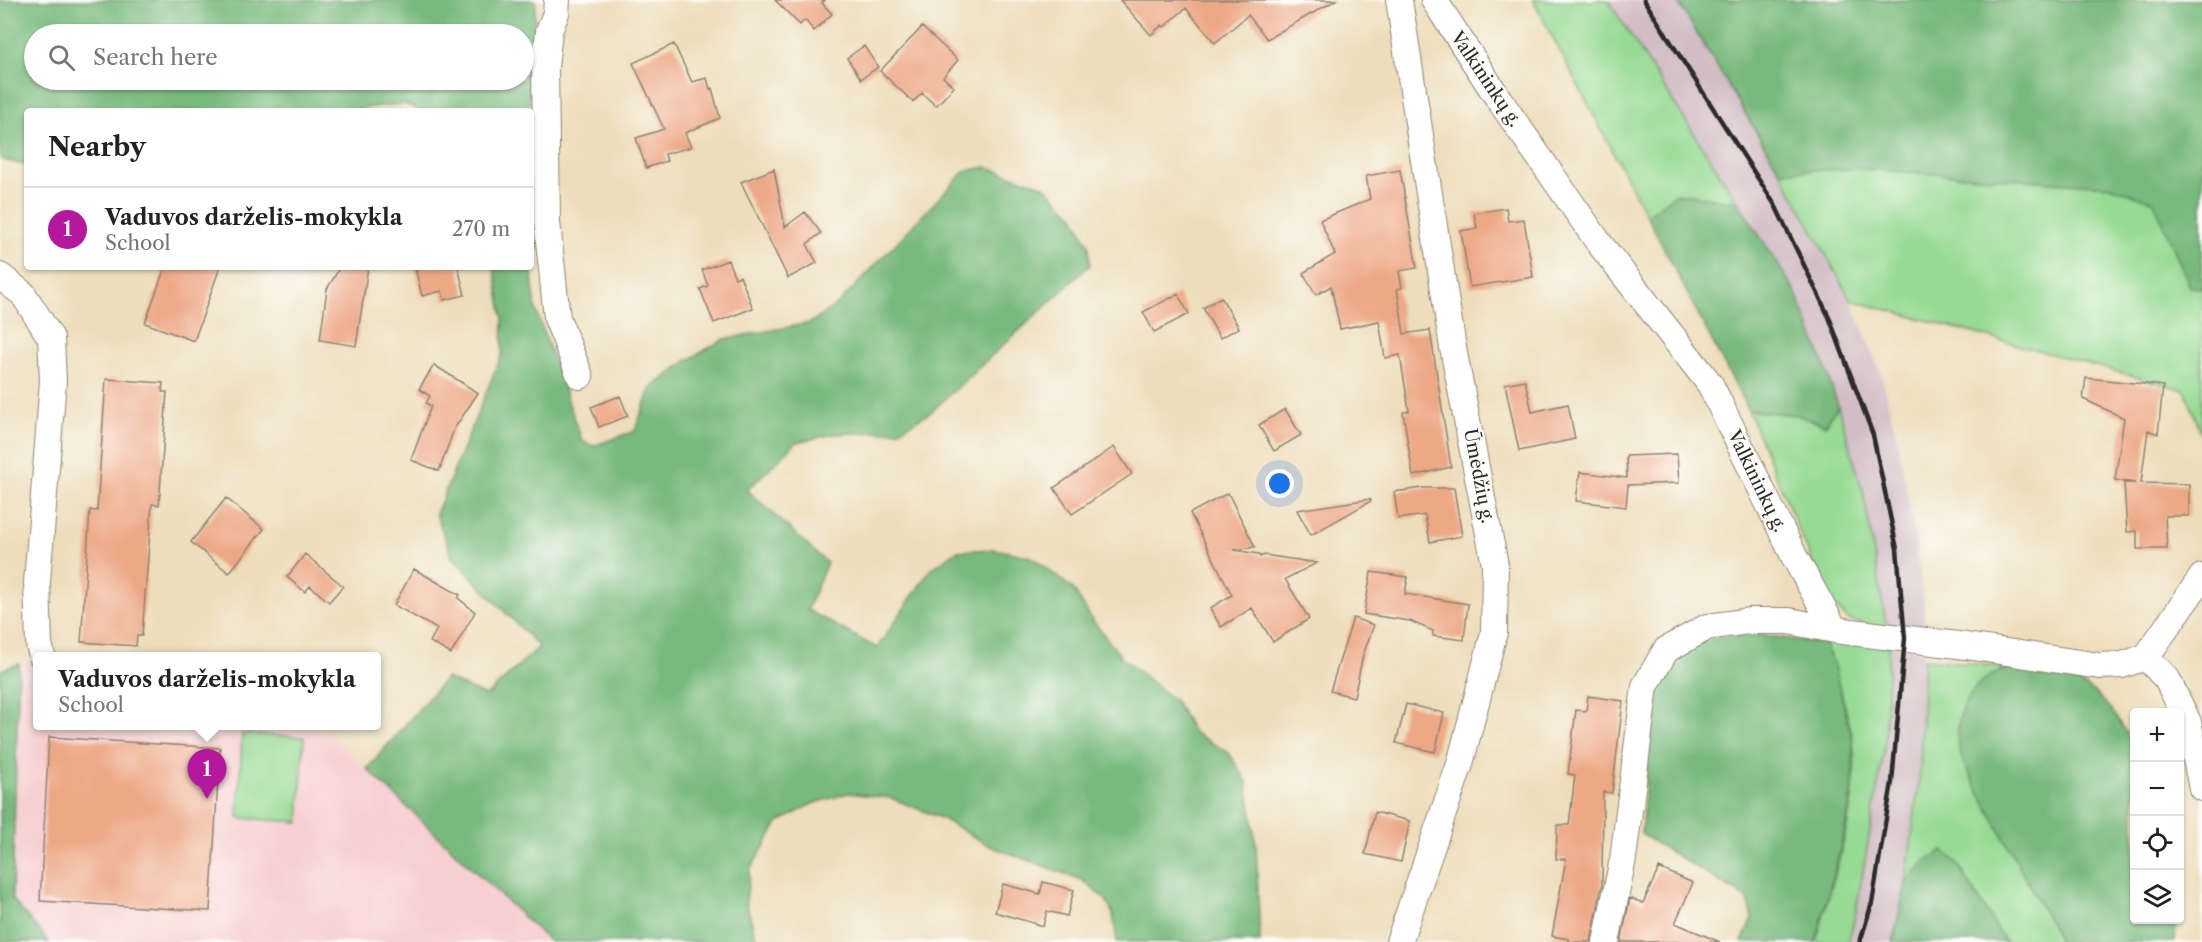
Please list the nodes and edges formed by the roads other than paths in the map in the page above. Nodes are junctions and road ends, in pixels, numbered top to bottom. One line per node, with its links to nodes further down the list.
1 (557, 0): 5 (street)
2 (1399, 0): 11 (street, Ūmėdžių g.)
3 (1434, 0): 7 (street, Valkininkų g.)
4 (0, 276): 8 (street)
5 (580, 376)
6 (2202, 577): 9 (street)
7 (1835, 630): 9 (street); 12 (street)
8 (41, 652)
9 (2146, 657): 10 (street)
10 (2202, 788)
11 (1399, 942)
12 (1606, 942)

